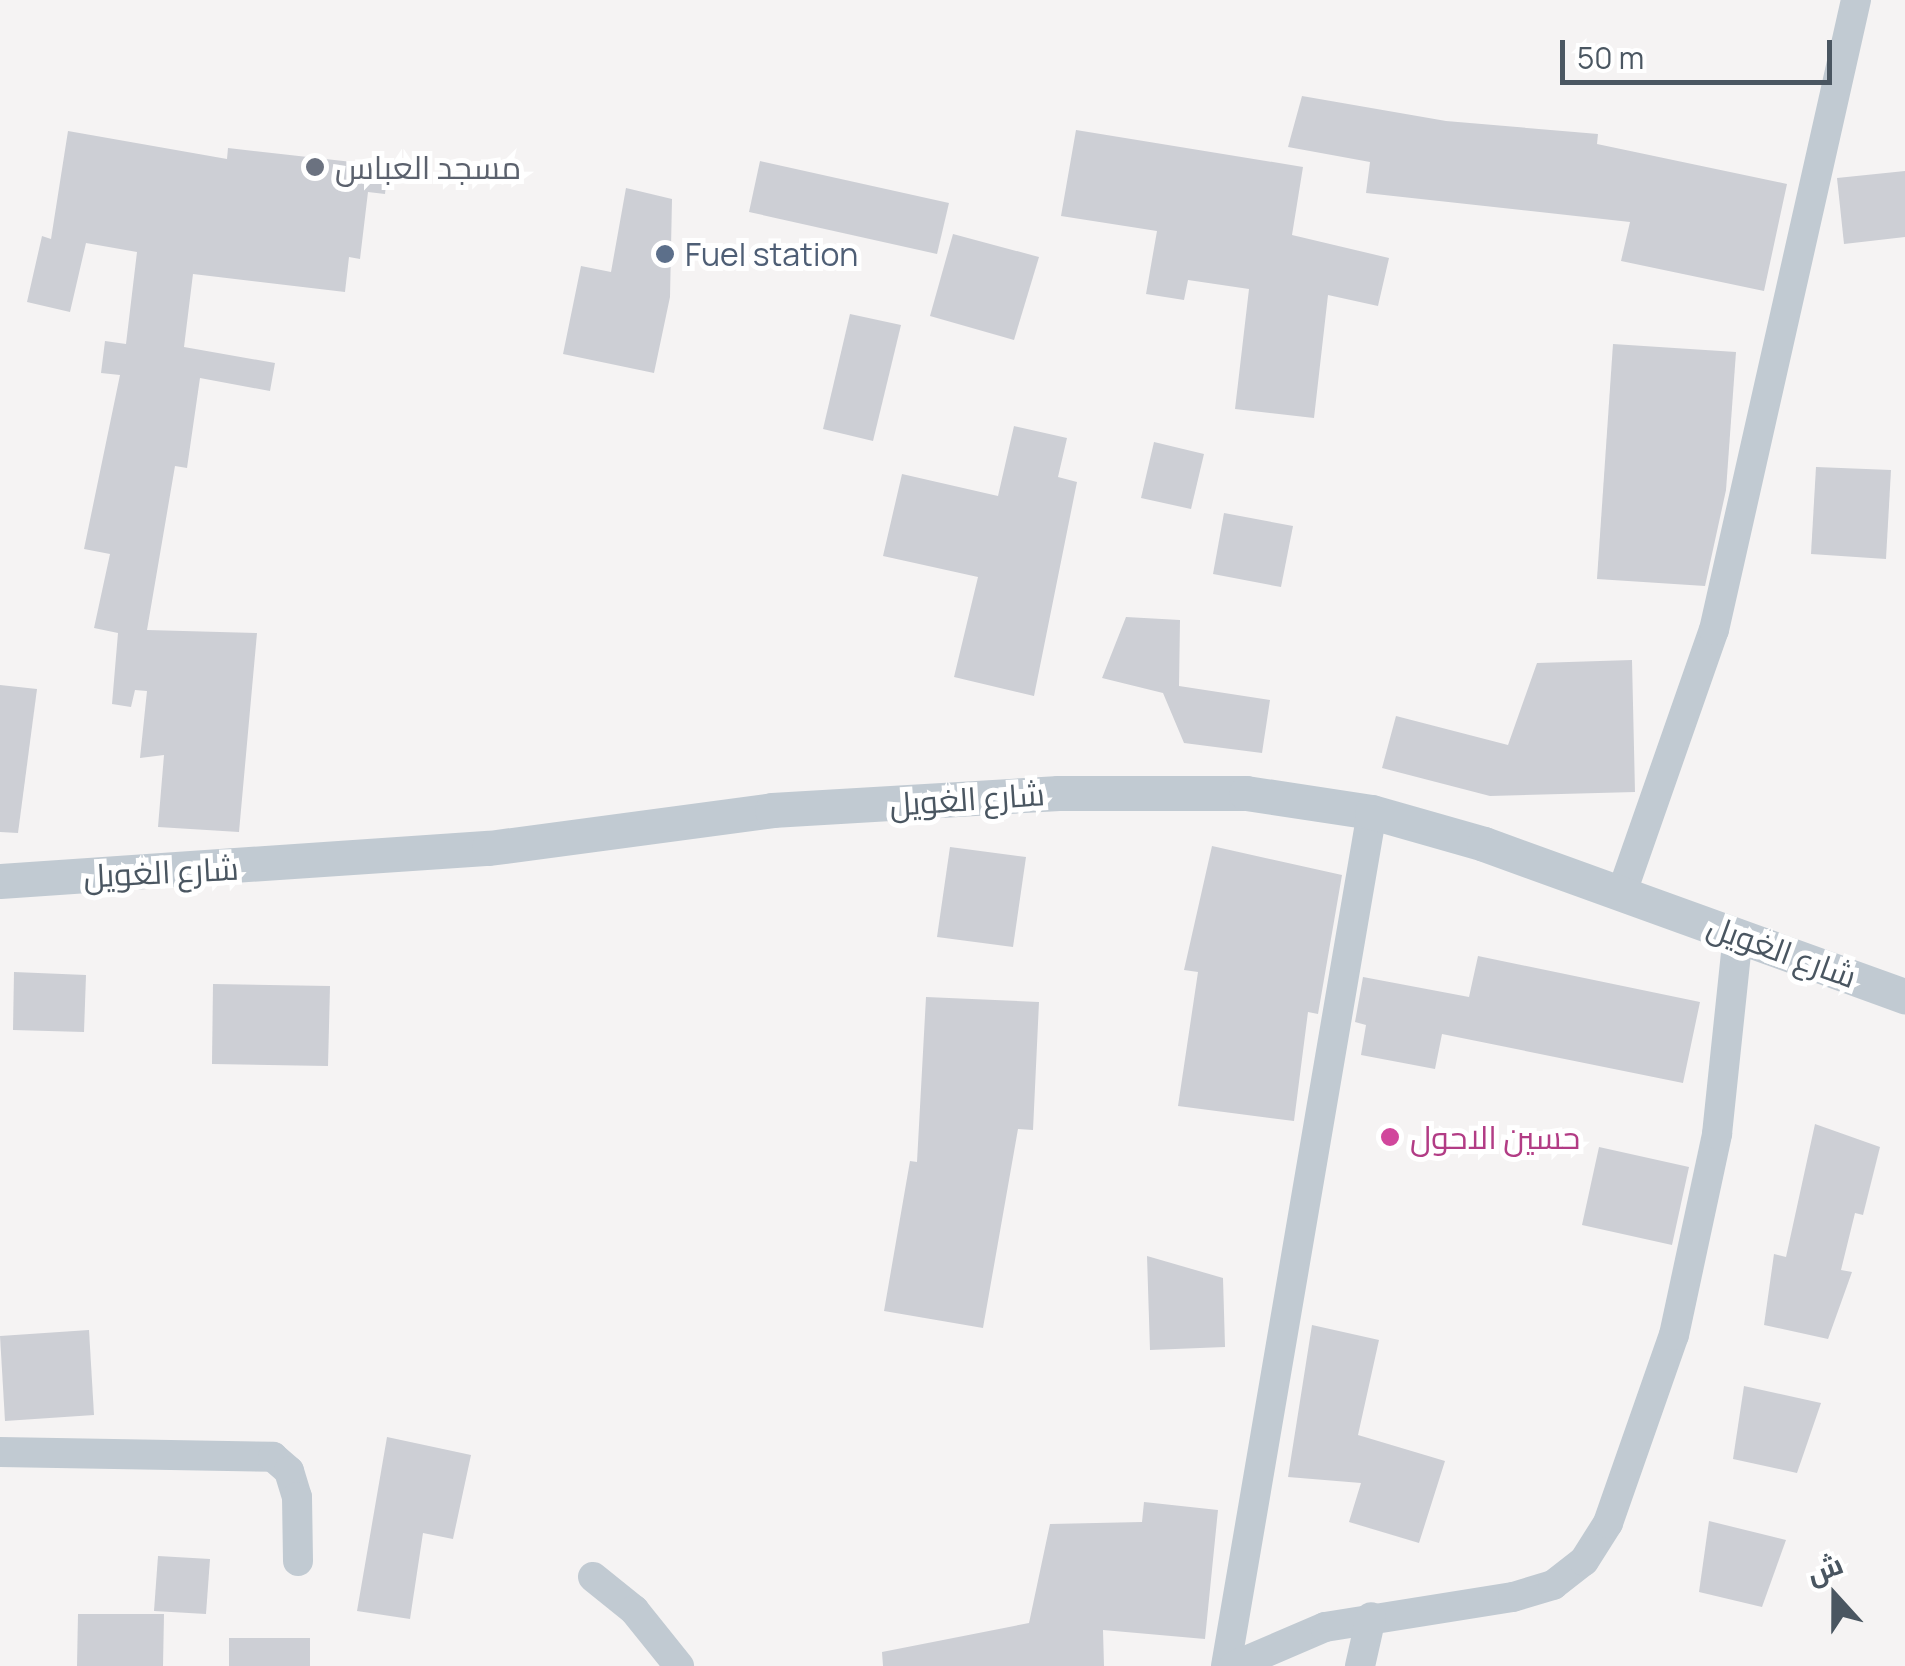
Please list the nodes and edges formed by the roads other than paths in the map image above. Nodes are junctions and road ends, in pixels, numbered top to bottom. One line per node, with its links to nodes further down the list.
1 (1856, 0): 4 (street)
2 (1372, 812): 3 (street, شارع الغويل); 4 (street, شارع الغويل); 12 (street)
3 (0, 881)
4 (1621, 895): 5 (street, شارع الغويل)
5 (1738, 934): 6 (street, شارع الغويل); 10 (street)
6 (1905, 996)
7 (0, 1452): 8 (street)
8 (298, 1561)
9 (594, 1577): 11 (street)
10 (1371, 1617): 13 (street); 14 (street)
11 (678, 1666)
12 (1226, 1666)
13 (1234, 1666)
14 (1360, 1666)

